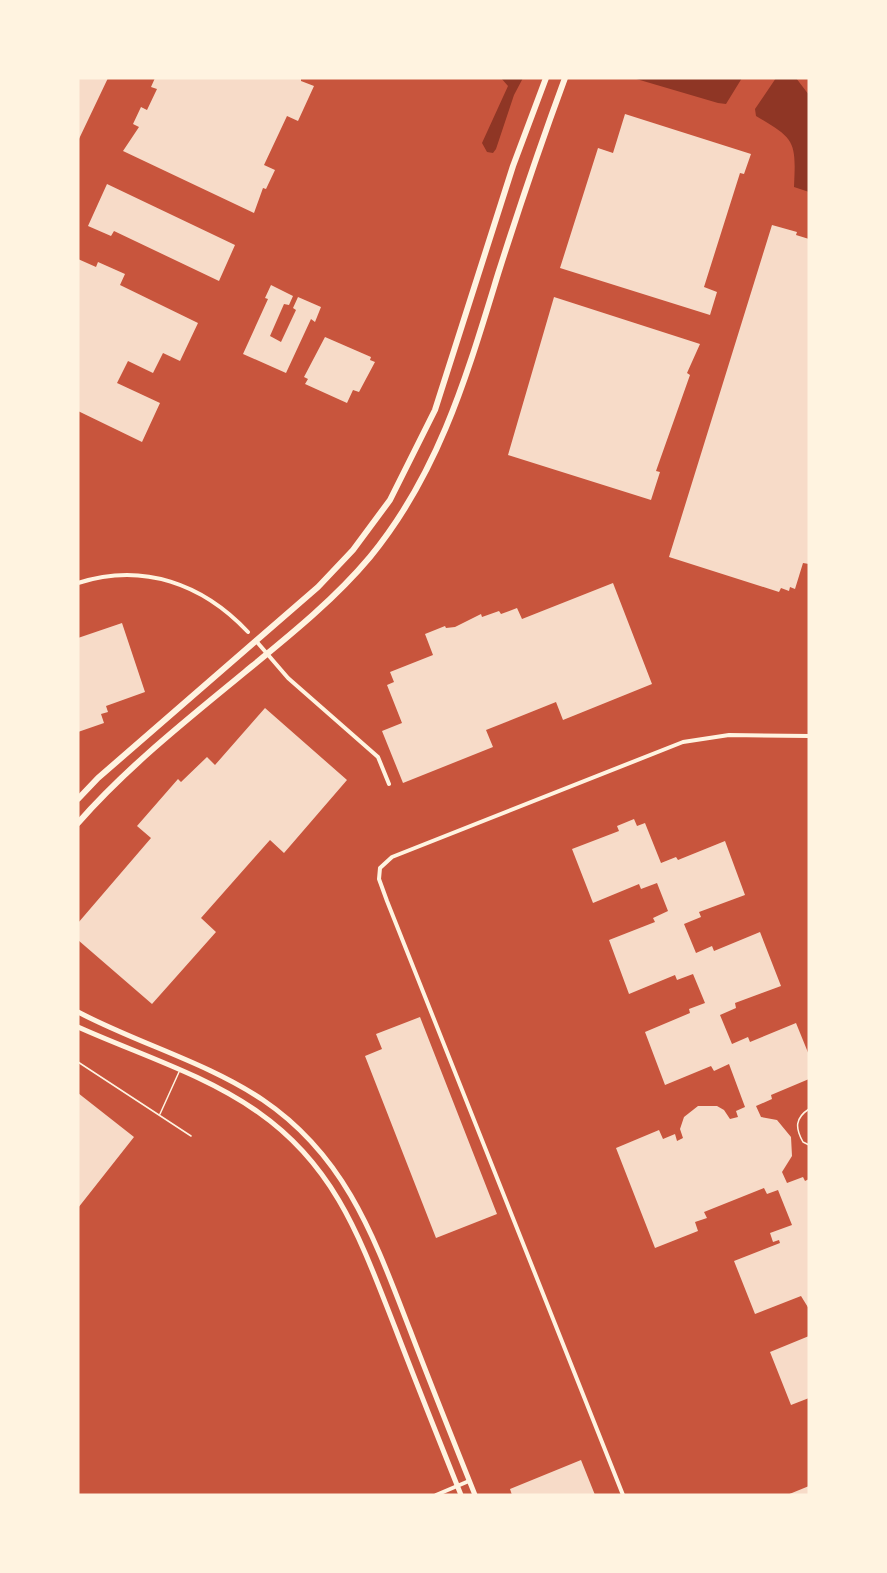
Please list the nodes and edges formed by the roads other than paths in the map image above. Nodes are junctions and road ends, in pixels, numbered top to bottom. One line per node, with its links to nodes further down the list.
1 (546, 78): 5 (main road)
2 (565, 78): 6 (main road)
3 (78, 583): 4 (street)
4 (248, 632)
5 (257, 642): 6 (street); 9 (main road)
6 (267, 654): 8 (street); 10 (main road)
7 (809, 736): 24 (street)
8 (389, 784)
9 (78, 799)
10 (78, 823)
11 (78, 1012): 19 (main road)
12 (78, 1027): 14 (main road)
13 (78, 1062): 16 (lane)
14 (179, 1071): 16 (lane); 20 (main road)
15 (809, 1109): 18 (lane)
16 (160, 1115): 17 (lane)
17 (191, 1136)
18 (809, 1145)
19 (469, 1481): 20 (street); 23 (main road)
20 (457, 1486): 21 (street); 22 (main road)
21 (436, 1495)
22 (461, 1495)
23 (475, 1495)
24 (623, 1495)

